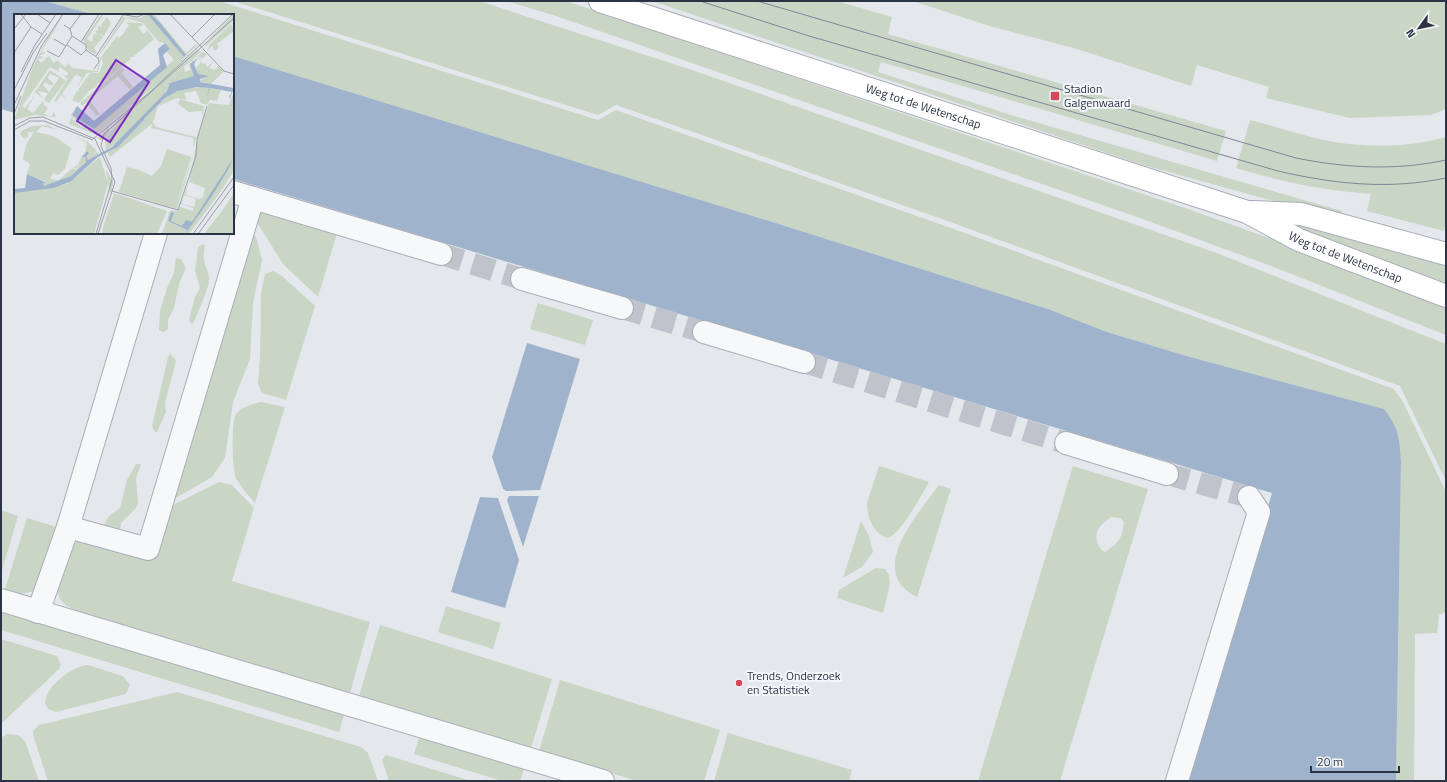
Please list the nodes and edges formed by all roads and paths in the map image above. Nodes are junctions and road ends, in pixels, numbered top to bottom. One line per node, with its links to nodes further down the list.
1 (600, 1): 3 (main road, Weg tot de Wetenschap)
2 (243, 195): 4 (street); 7 (street)
3 (1247, 212): 8 (main road, Weg tot de Wetenschap); 10 (main road, Weg tot de Wetenschap)
4 (234, 229)
5 (156, 234): 17 (street)
6 (233, 234): 17 (street)
7 (441, 254)
8 (1446, 254)
9 (522, 279): 11 (street)
10 (1446, 296)
11 (622, 308)
12 (704, 332): 13 (street)
13 (804, 362)
14 (1066, 443): 15 (street)
15 (1167, 474)
16 (1249, 497): 21 (street)
17 (68, 527): 19 (street)
18 (1, 600): 19 (street)
19 (38, 612): 20 (street)
20 (603, 781)
21 (1177, 781)

